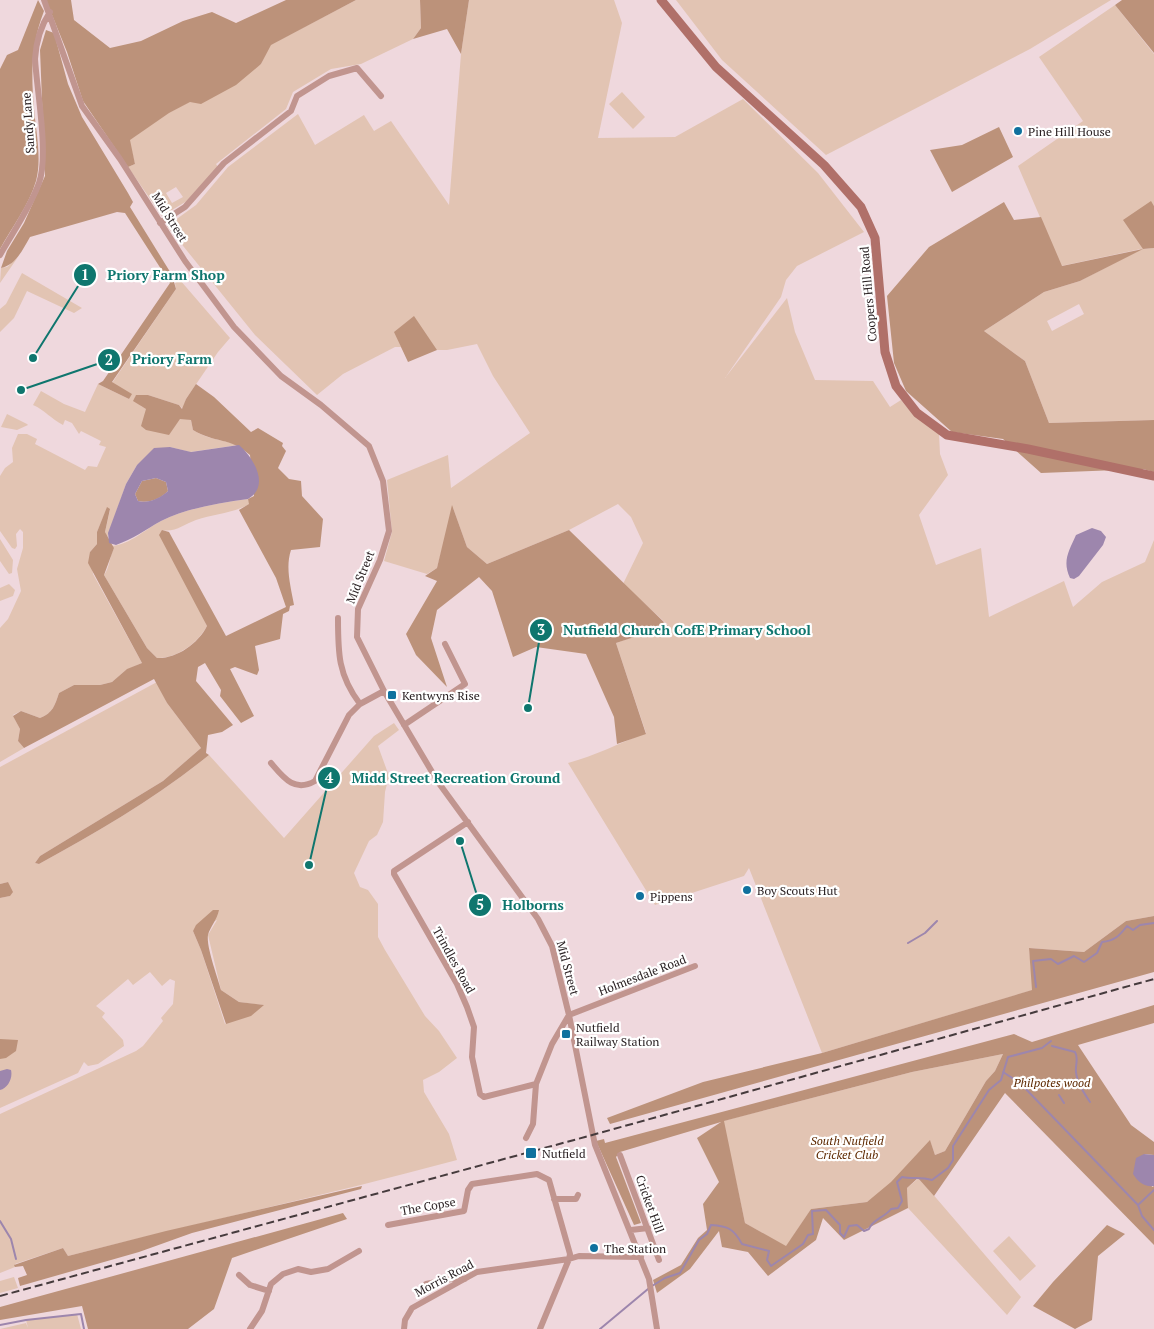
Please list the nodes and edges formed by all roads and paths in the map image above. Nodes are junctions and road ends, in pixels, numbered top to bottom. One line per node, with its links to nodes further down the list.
1 (44, 0): 3 (street, Mid Street)
2 (661, 0): 7 (street, Coopers Hill Road)
3 (50, 12): 5 (street, Mid Street); 6 (street, Sandy Lane)
4 (380, 96): 5 (street)
5 (160, 222): 10 (street, Mid Street)
6 (0, 255)
7 (1154, 476)
8 (338, 618): 11 (street)
9 (445, 644): 12 (street)
10 (384, 691): 11 (street); 12 (street, Mid Street)
11 (360, 704): 13 (street)
12 (404, 725): 14 (street, Mid Street)
13 (270, 763)
14 (468, 822): 16 (street, Mid Street); 17 (street, Trindles Road)
15 (695, 966): 16 (street, Holmesdale Road)
16 (569, 1015): 17 (street); 24 (street, Mid Street)
17 (536, 1084): 18 (street)
18 (526, 1138)
19 (620, 1155): 23 (street, Cricket Hill)
20 (578, 1194): 21 (street)
21 (554, 1199): 22 (street, The Copse); 27 (street)
22 (388, 1225)
23 (648, 1228): 24 (street); 28 (street, Cricket Hill)
24 (631, 1230): 26 (street, Mid Street)
25 (359, 1251): 32 (street)
26 (641, 1257): 27 (street, Morris Road); 36 (street, Mid Street)
27 (569, 1259): 30 (street, Morris Road); 35 (street)
28 (659, 1260)
29 (239, 1275): 32 (street)
30 (465, 1279): 31 (street); 34 (street, Morris Road)
31 (426, 1284)
32 (269, 1291): 33 (street)
33 (250, 1329)
34 (404, 1329)
35 (540, 1329)
36 (658, 1329)

